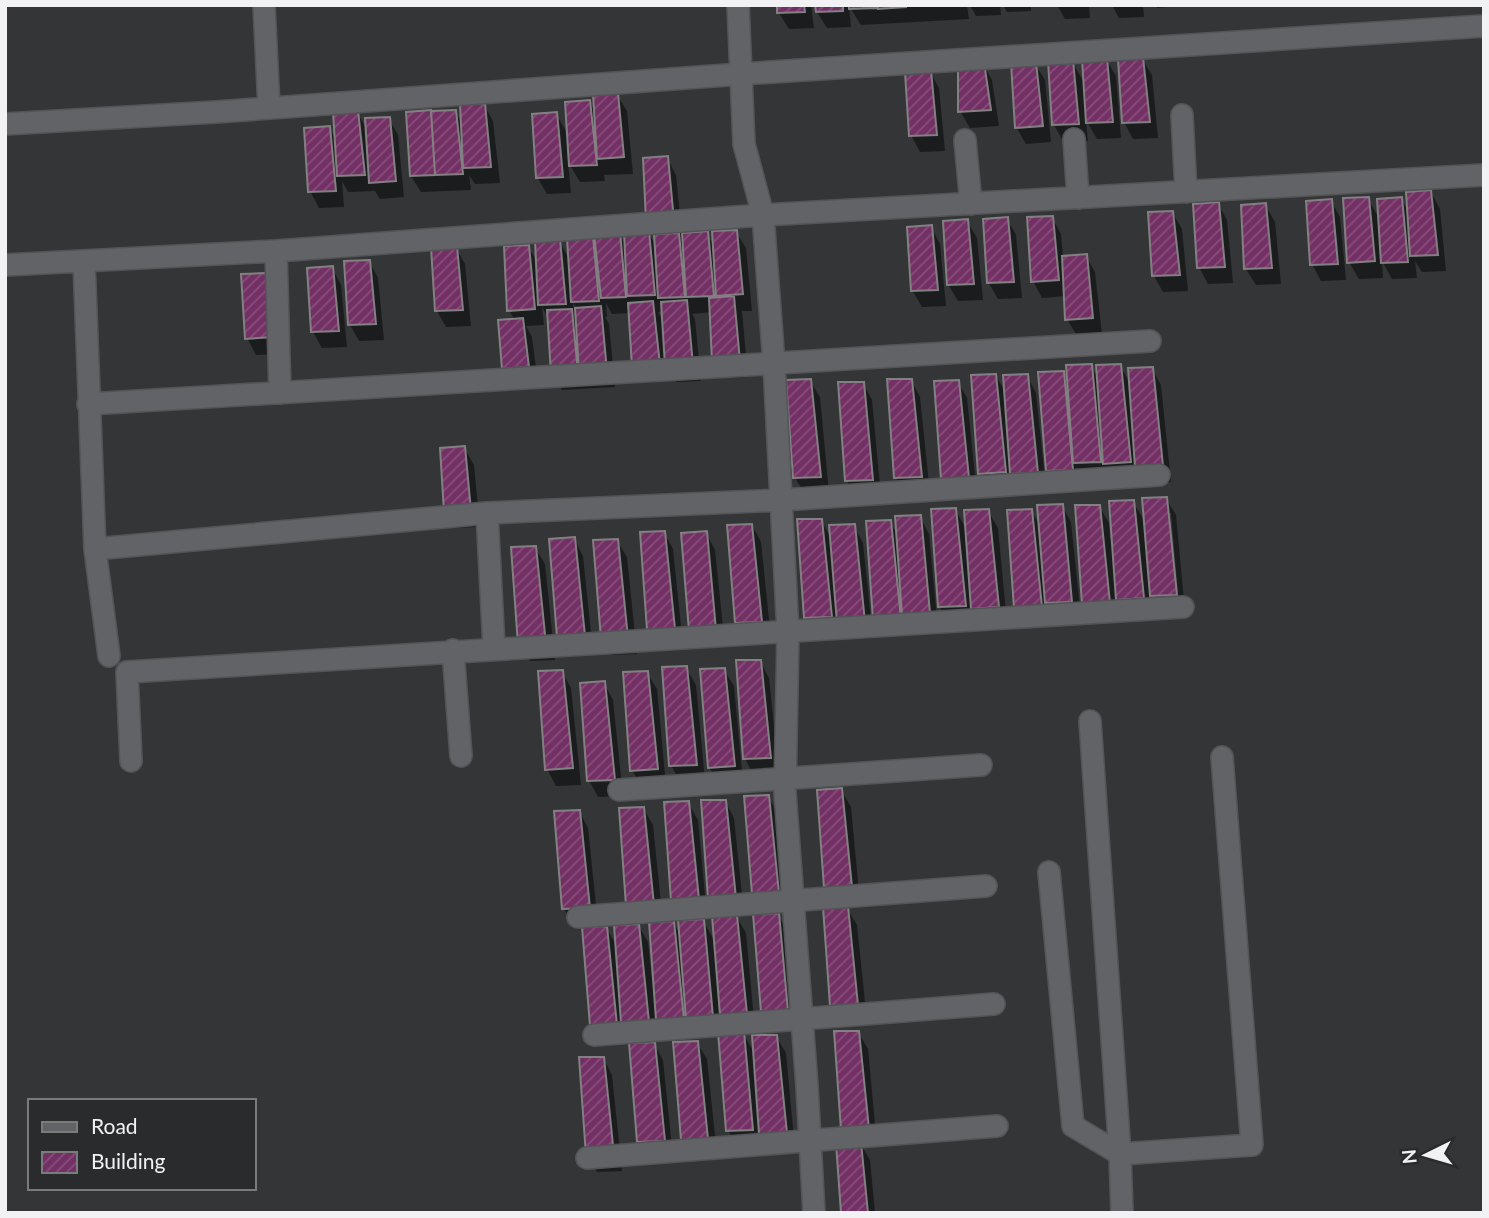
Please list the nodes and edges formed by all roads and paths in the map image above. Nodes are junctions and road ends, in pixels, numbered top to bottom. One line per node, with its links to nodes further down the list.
1 (264, 5): 5 (street)
2 (738, 5): 4 (street)
3 (1484, 26): 4 (street)
4 (741, 74): 5 (street); 14 (street)
5 (269, 108): 7 (street)
6 (1182, 116): 11 (street)
7 (5, 124)
8 (1074, 139): 12 (street)
9 (965, 140): 13 (street)
10 (1484, 175): 11 (street)
11 (1186, 192): 12 (street)
12 (1078, 198): 13 (street)
13 (971, 204): 14 (street)
14 (764, 215): 15 (street); 19 (street)
15 (276, 251): 16 (street); 20 (street)
16 (84, 261): 17 (street); 21 (street)
17 (5, 265)
18 (1150, 341): 19 (street)
19 (774, 364): 20 (street); 23 (street)
20 (280, 393): 21 (street)
21 (88, 404): 25 (street)
22 (1158, 475): 23 (street)
23 (782, 500): 24 (street); 27 (street)
24 (487, 513): 25 (street); 28 (street)
25 (95, 550): 30 (street)
26 (1182, 607): 27 (street)
27 (788, 633): 28 (street); 36 (street)
28 (494, 648): 29 (street)
29 (453, 650): 32 (street); 34 (street)
30 (109, 656)
31 (1090, 720): 47 (street)
32 (461, 756)
33 (1222, 757): 47 (street)
34 (131, 761)
35 (981, 765): 36 (street)
36 (785, 779): 37 (street); 40 (street)
37 (619, 790)
38 (1049, 872): 47 (street)
39 (986, 886): 40 (street)
40 (793, 900): 41 (street); 43 (street)
41 (578, 917)
42 (994, 1004): 43 (street)
43 (802, 1017): 44 (street); 46 (street)
44 (594, 1035)
45 (997, 1126): 46 (street)
46 (810, 1139): 48 (street); 49 (street)
47 (1120, 1154): 50 (street)
48 (587, 1158)
49 (814, 1213)
50 (1122, 1213)

